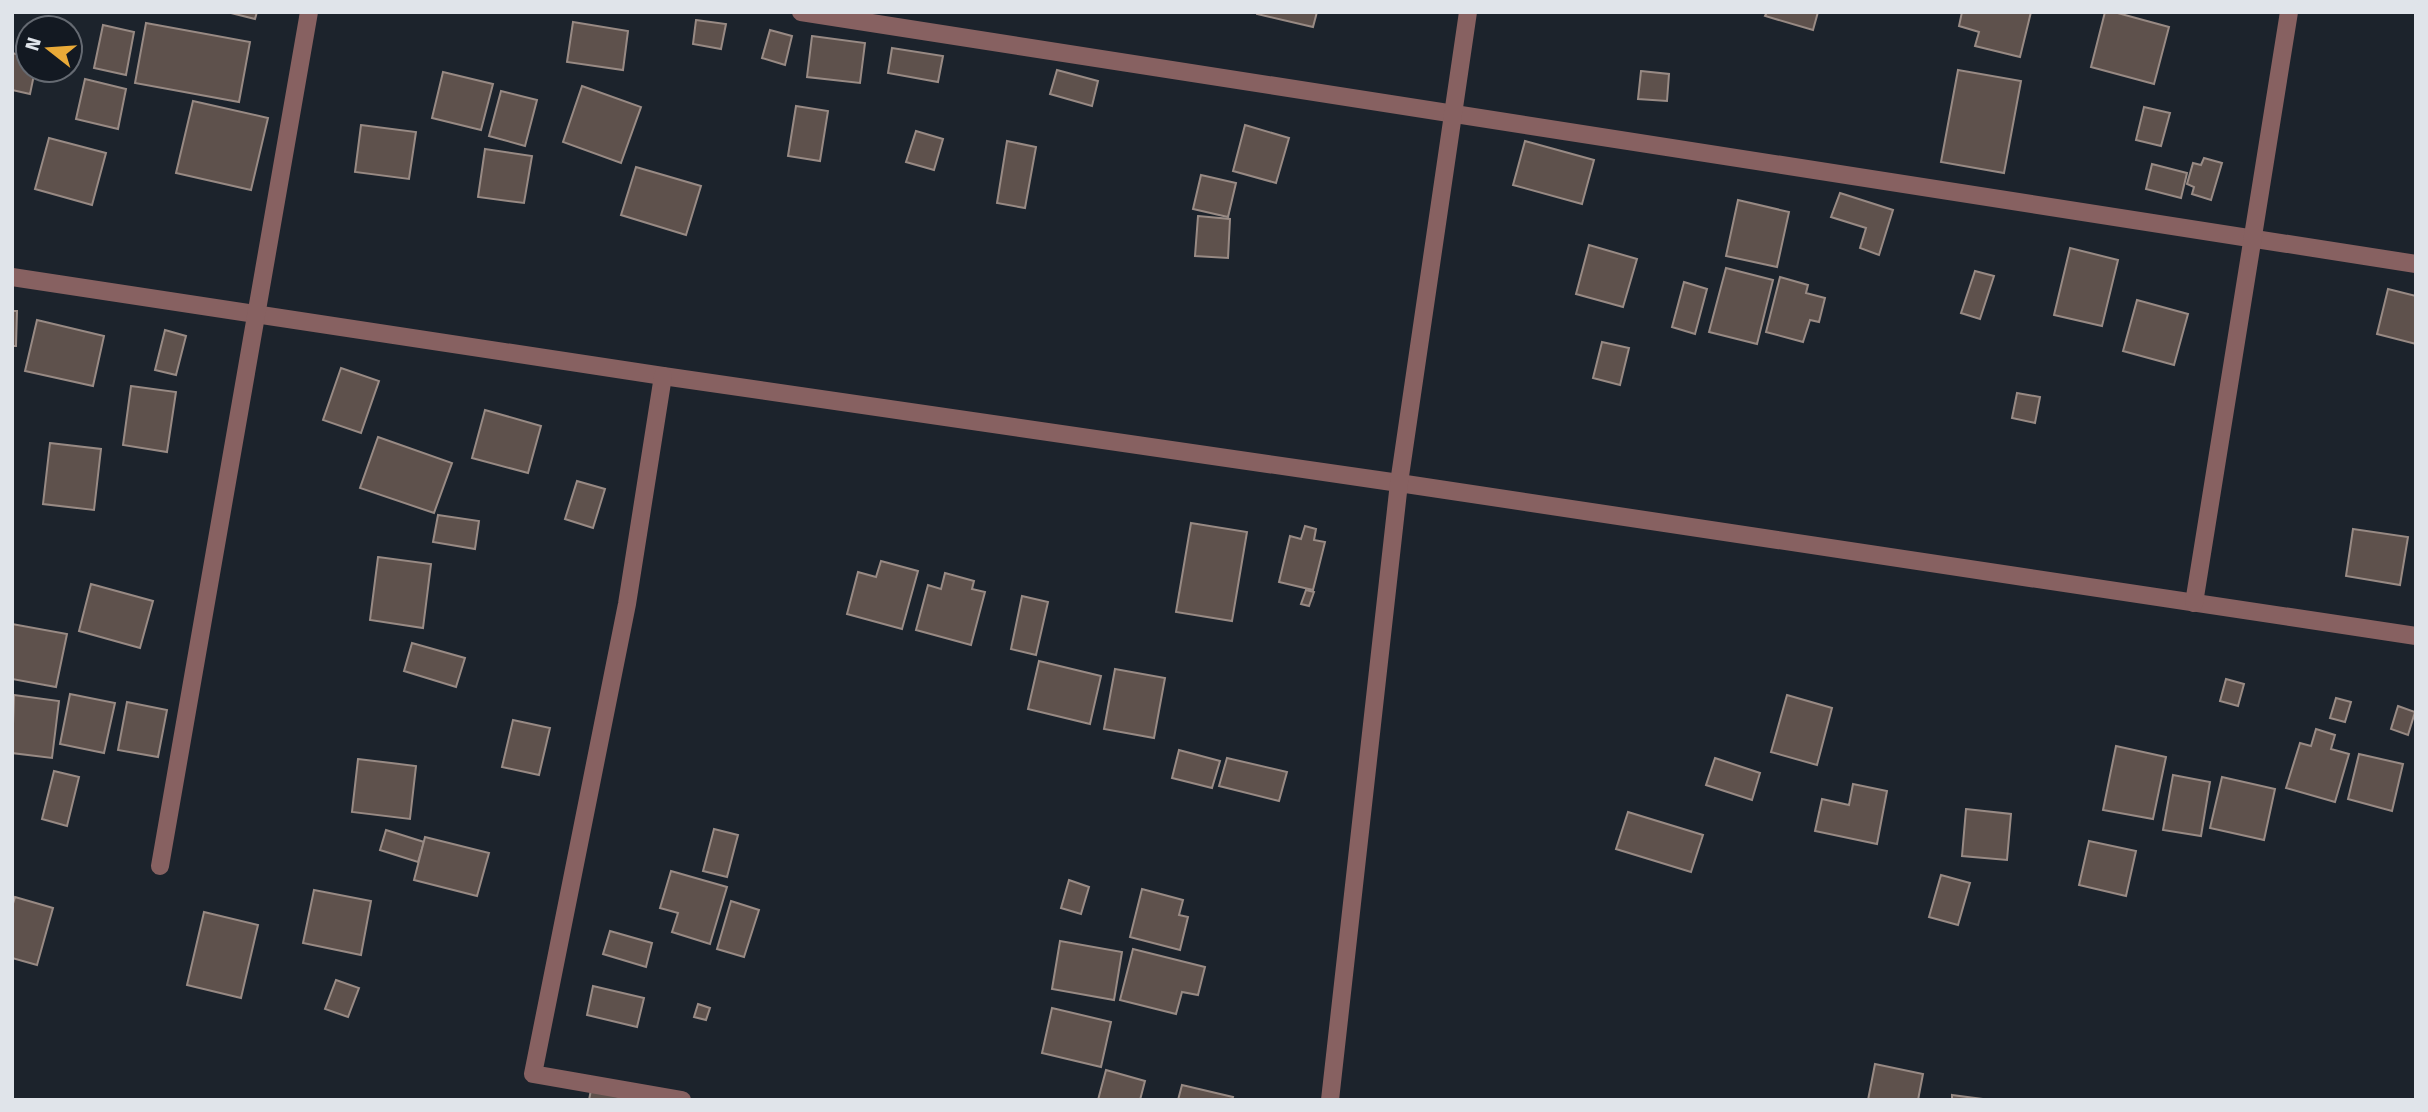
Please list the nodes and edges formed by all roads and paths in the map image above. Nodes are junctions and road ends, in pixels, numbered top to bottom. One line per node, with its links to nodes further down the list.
1 (309, 12): 9 (street)
2 (801, 12): 5 (street)
3 (1468, 12): 5 (street)
4 (2289, 12): 6 (street)
5 (1453, 114): 6 (street); 11 (street)
6 (2252, 239): 7 (street); 12 (street)
7 (2416, 264)
8 (12, 277): 9 (street)
9 (258, 313): 10 (street); 14 (street)
10 (663, 376): 11 (street); 15 (street)
11 (1399, 483): 12 (street); 16 (street)
12 (2194, 603): 13 (street)
13 (2416, 636)
14 (160, 866)
15 (682, 1100)
16 (1330, 1100)

